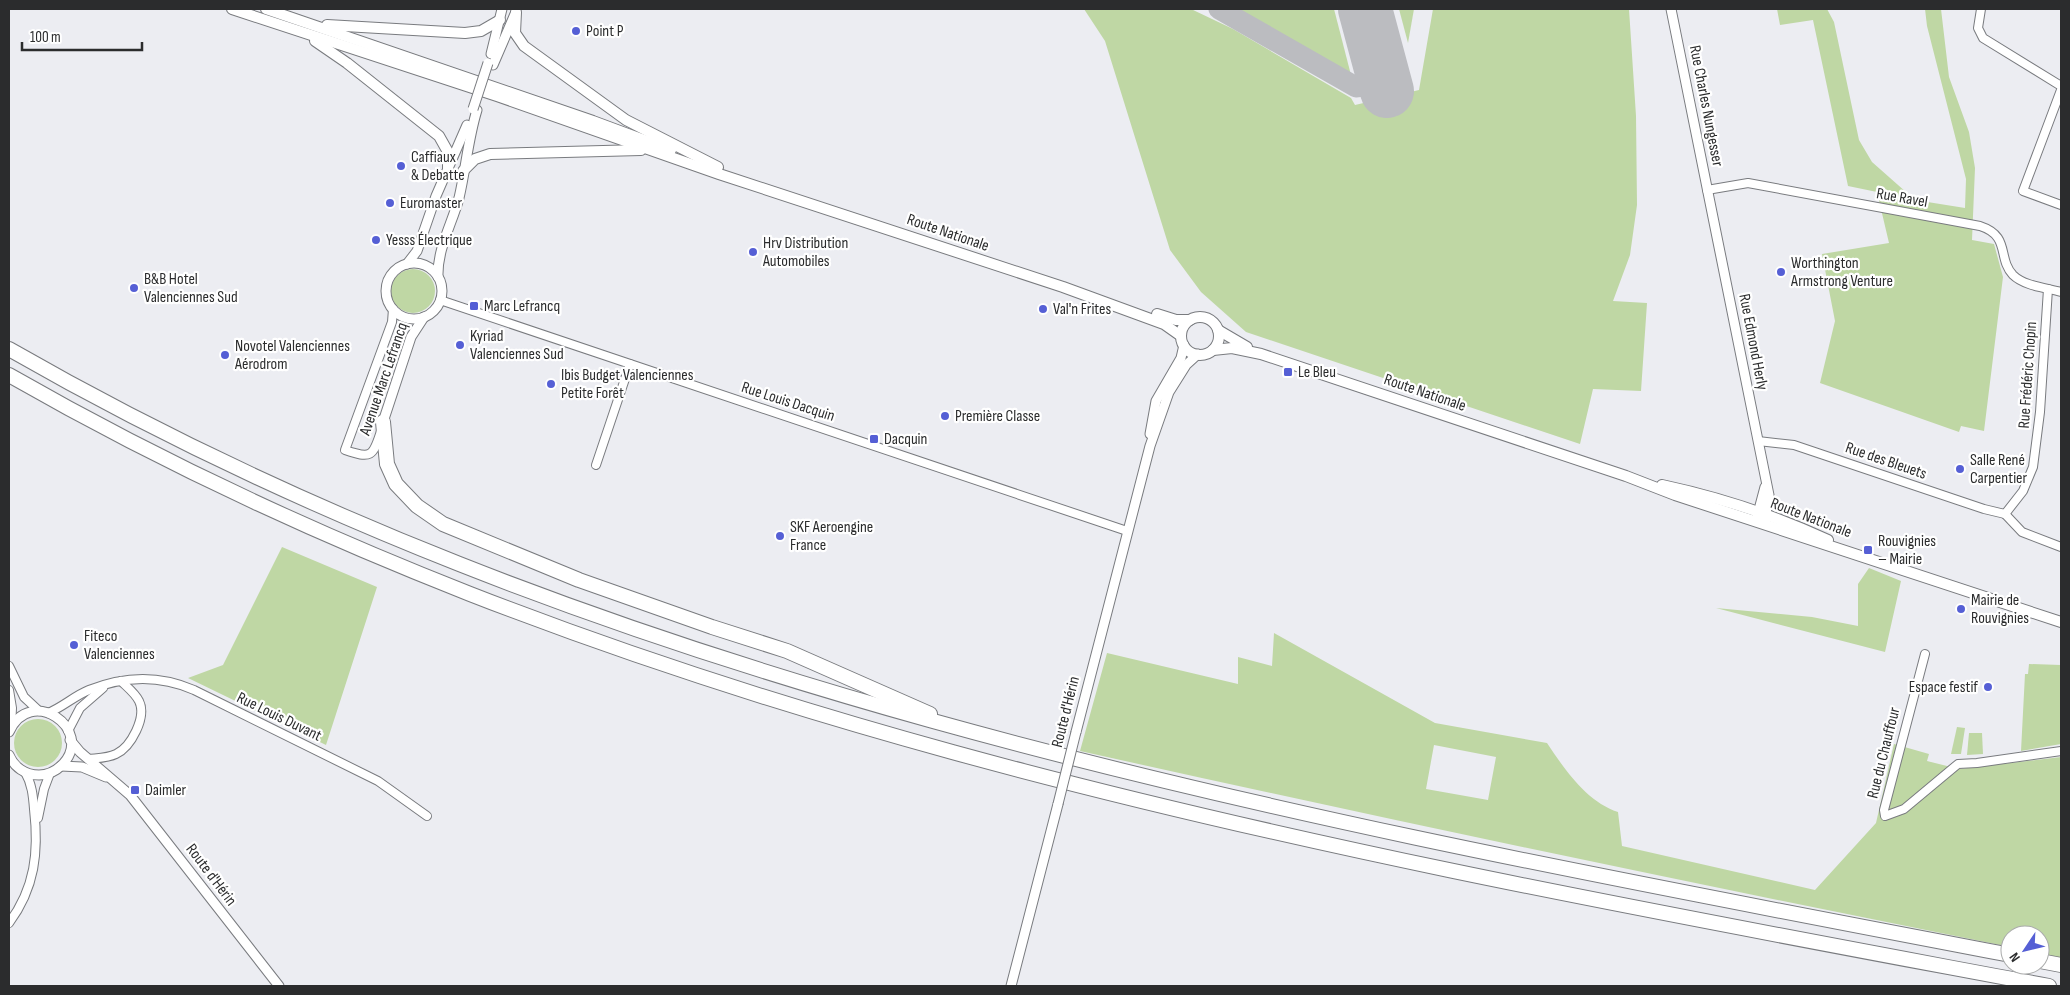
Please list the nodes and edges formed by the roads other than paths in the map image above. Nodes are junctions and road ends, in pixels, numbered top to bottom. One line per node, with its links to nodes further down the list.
1 (232, 9): 9 (main road)
2 (266, 9): 7 (main road)
3 (502, 9): 8 (street)
4 (1671, 9): 17 (street, Rue Charles Nungesser)
5 (1981, 9): 11 (street)
6 (517, 11): 10 (street); 14 (main road)
7 (300, 20): 8 (main road); 14 (main road)
8 (500, 20): 10 (street)
9 (292, 29): 13 (main road); 15 (main road)
10 (490, 64): 12 (street, bridge)
11 (2061, 88): 18 (street)
12 (475, 110): 15 (street, Avenue Marc Lefrancq); 16 (street)
13 (651, 150): 16 (main road); 19 (main road)
14 (718, 166): 19 (main road)
15 (448, 170): 21 (street, Avenue Marc Lefrancq)
16 (463, 171): 22 (street)
17 (1707, 190): 20 (street, Rue Charles Nungesser); 24 (street, Rue Ravel)
18 (2061, 205)
19 (824, 207): 23 (main road, Route Nationale)
20 (1711, 209): 39 (street, Rue Edmond Herly)
21 (406, 264): 22 (street); 27 (street, Avenue Marc Lefrancq)
22 (438, 276): 26 (street)
23 (1063, 287): 29 (main road, Route Nationale); 31 (main road, Route Nationale)
24 (2048, 289): 25 (street, Rue Ravel); 42 (street, Rue Frédéric Chopin)
25 (2061, 292)
26 (440, 300): 28 (street, Avenue Marc Lefrancq); 36 (street, Rue Louis Dacquin)
27 (393, 309): 28 (street, Avenue Marc Lefrancq); 38 (street, Avenue Marc Lefrancq)
28 (424, 317): 38 (street, Avenue Marc Lefrancq)
29 (1190, 320): 30 (main road); 31 (main road)
30 (1218, 330): 33 (main road); 35 (main road)
31 (1182, 340): 34 (main road); 40 (street, Route d'Hérin)
32 (9, 349): 55 (highway)
33 (1213, 350): 34 (main road); 35 (main road, Route Nationale)
34 (1198, 354): 40 (street, Route d'Hérin)
35 (1261, 354): 43 (main road, Route Nationale)
36 (630, 364): 41 (street); 44 (street, Rue Louis Dacquin)
37 (9, 375): 69 (highway)
38 (383, 422): 55 (highway)
39 (1758, 441): 42 (street, Rue des Bleuets); 43 (street, Rue Edmond Herly)
40 (1150, 446): 44 (street, Route d'Hérin)
41 (596, 466)
42 (2005, 514): 45 (street)
43 (1761, 519): 46 (main road, Route Nationale)
44 (1127, 531): 68 (street, Route d'Hérin, bridge)
45 (2061, 547)
46 (2061, 622)
47 (1924, 654): 56 (street, Rue du Chauffour)
48 (9, 666): 52 (street)
49 (120, 681): 50 (street, Rue Louis Duvant); 58 (street); 63 (street, Rue Louis Duvant)
50 (107, 685): 52 (street, Rue Louis Duvant); 54 (street, Rue Louis Duvant)
51 (9, 690): 53 (street)
52 (43, 712): 53 (street); 54 (street, Route d'Hérin)
53 (10, 729)
54 (69, 735): 58 (street, Route d'Hérin); 59 (street)
55 (1006, 742): 66 (highway)
56 (2061, 751)
57 (9, 754): 60 (street)
58 (89, 759): 62 (street, Route d'Hérin)
59 (61, 766): 61 (street); 62 (street, Route d'Hérin)
60 (17, 769): 61 (street); 64 (street)
61 (50, 773): 64 (street)
62 (117, 783): 67 (street, Route d'Hérin)
63 (427, 816)
64 (36, 830): 65 (street)
65 (9, 923)
66 (2000, 953)
67 (279, 986)
68 (1011, 986)
69 (2049, 986)

